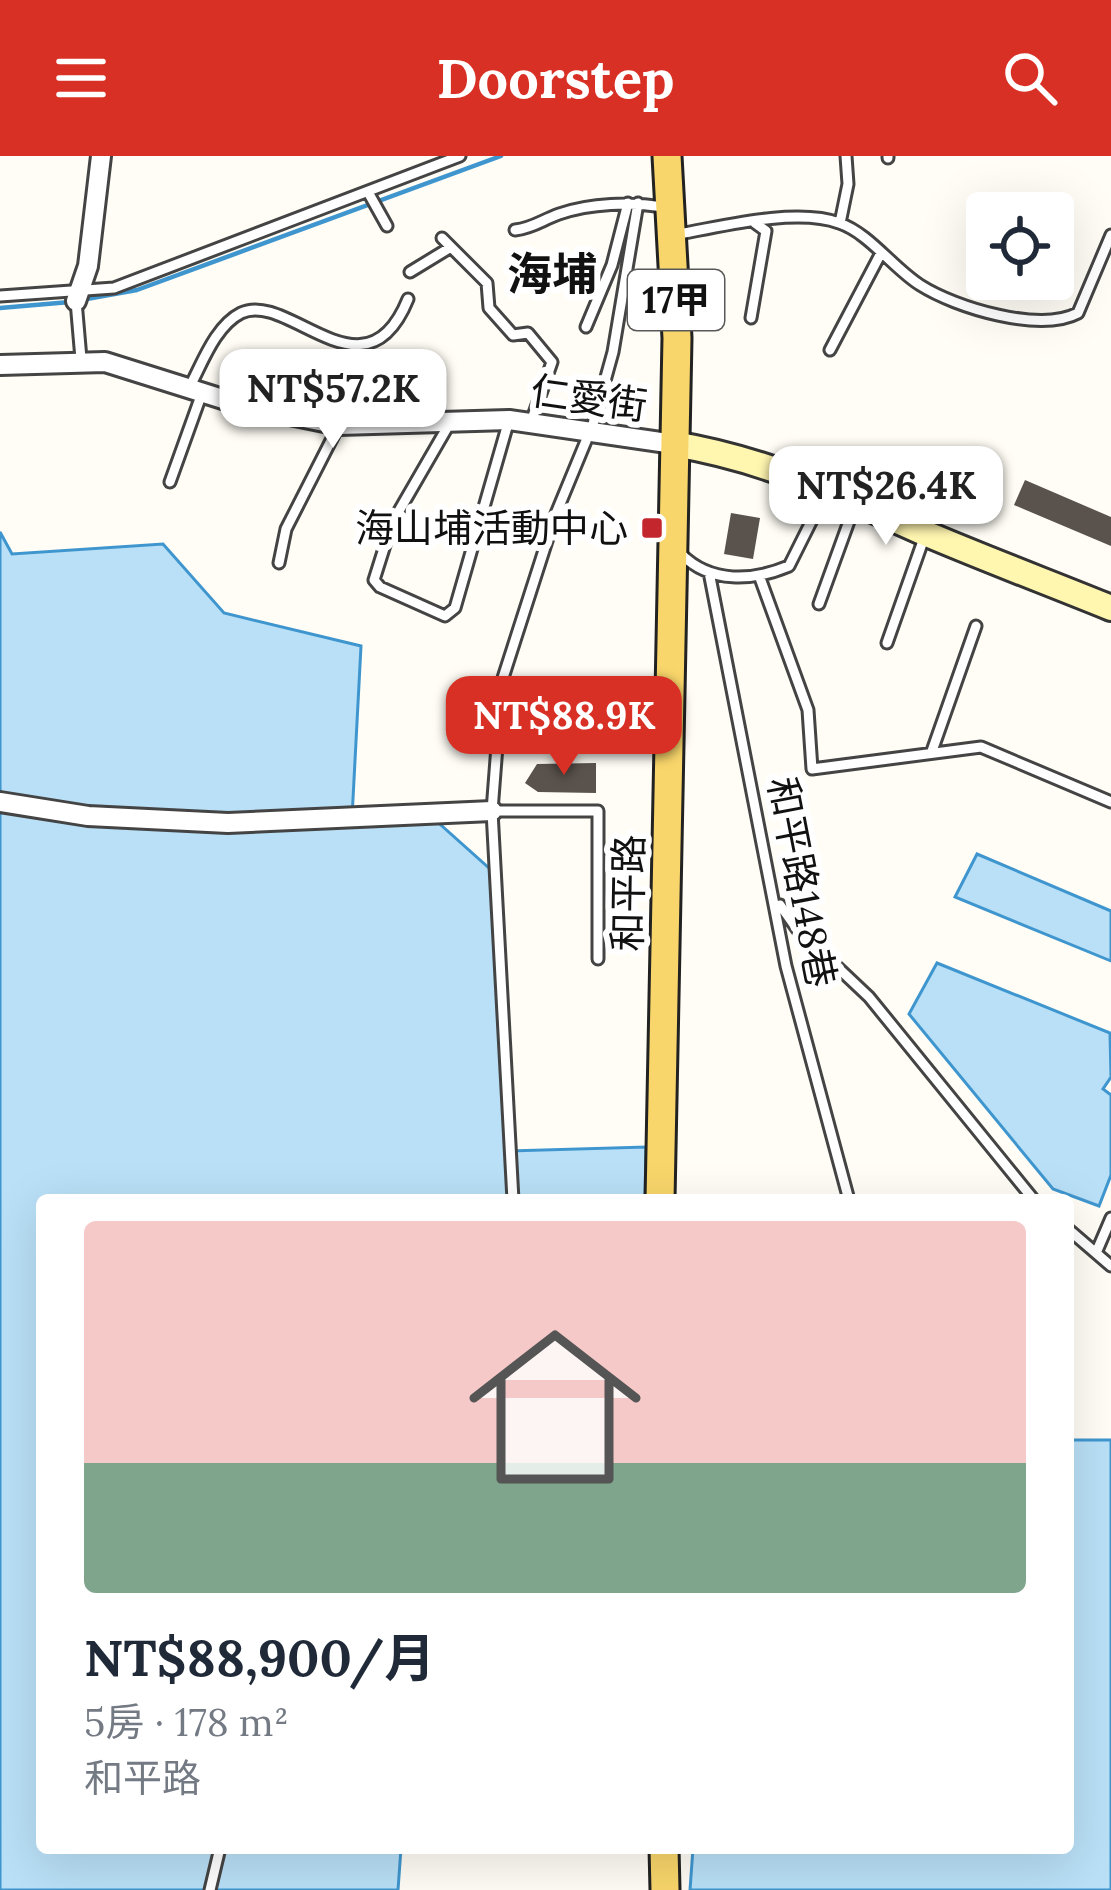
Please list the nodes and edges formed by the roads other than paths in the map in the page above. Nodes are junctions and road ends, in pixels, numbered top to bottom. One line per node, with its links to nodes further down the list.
1 (100, 156): 17 (street)
2 (460, 156): 5 (lane)
3 (668, 156): 7 (main road, 17甲)
4 (846, 156): 9 (lane)
5 (370, 197): 10 (lane); 17 (lane)
6 (633, 203): 7 (lane); 11 (lane); 19 (lane); 28 (lane)
7 (672, 221): 8 (lane); 29 (main road, 17甲)
8 (755, 223): 9 (lane); 18 (lane)
9 (840, 223): 13 (lane)
10 (387, 226)
11 (514, 230)
12 (1111, 235): 13 (lane)
13 (881, 253): 20 (lane)
14 (410, 272): 26 (lane)
15 (0, 296): 17 (lane)
16 (408, 298): 23 (lane)
17 (77, 304): 21 (lane)
18 (751, 318)
19 (586, 327)
20 (830, 350)
21 (81, 359): 22 (street, 仁愛街); 23 (street, 仁愛街)
22 (0, 364)
23 (195, 391): 27 (street, 仁愛街); 31 (lane)
24 (451, 420): 25 (street, 仁愛街); 25 (lane); 27 (street, 仁愛街)
25 (508, 420): 26 (street, 仁愛街)
26 (531, 422): 28 (street, 仁愛街)
27 (339, 424): 35 (lane)
28 (590, 431): 29 (street, 仁愛街); 45 (lane)
29 (674, 444): 30 (street); 34 (main road, 和平路 / 17甲)
30 (817, 481): 32 (street); 37 (lane)
31 (170, 482)
32 (856, 502): 33 (street); 38 (lane)
33 (926, 533): 39 (street); 41 (lane)
34 (674, 546): 36 (lane); 49 (main road, 和平路 / 17甲)
35 (279, 563)
36 (709, 572): 37 (lane); 46 (lane, 和平路148巷)
37 (760, 578): 42 (lane)
38 (818, 604)
39 (1111, 608)
40 (976, 626): 42 (lane)
41 (887, 643)
42 (932, 751): 43 (lane)
43 (1110, 800)
44 (0, 802): 45 (street)
45 (492, 811): 47 (lane); 48 (lane)
46 (776, 899): 50 (lane, 和平路148巷); 51 (lane)
47 (598, 959)
48 (513, 1194)
49 (660, 1194)
50 (847, 1194)
51 (1029, 1194)
52 (1111, 1218): 54 (lane)
53 (1074, 1234): 54 (lane)
54 (1096, 1253): 55 (lane)
55 (1111, 1266)
56 (219, 1854): 58 (lane)
57 (664, 1854): 59 (main road)
58 (210, 1890)
59 (665, 1890)

